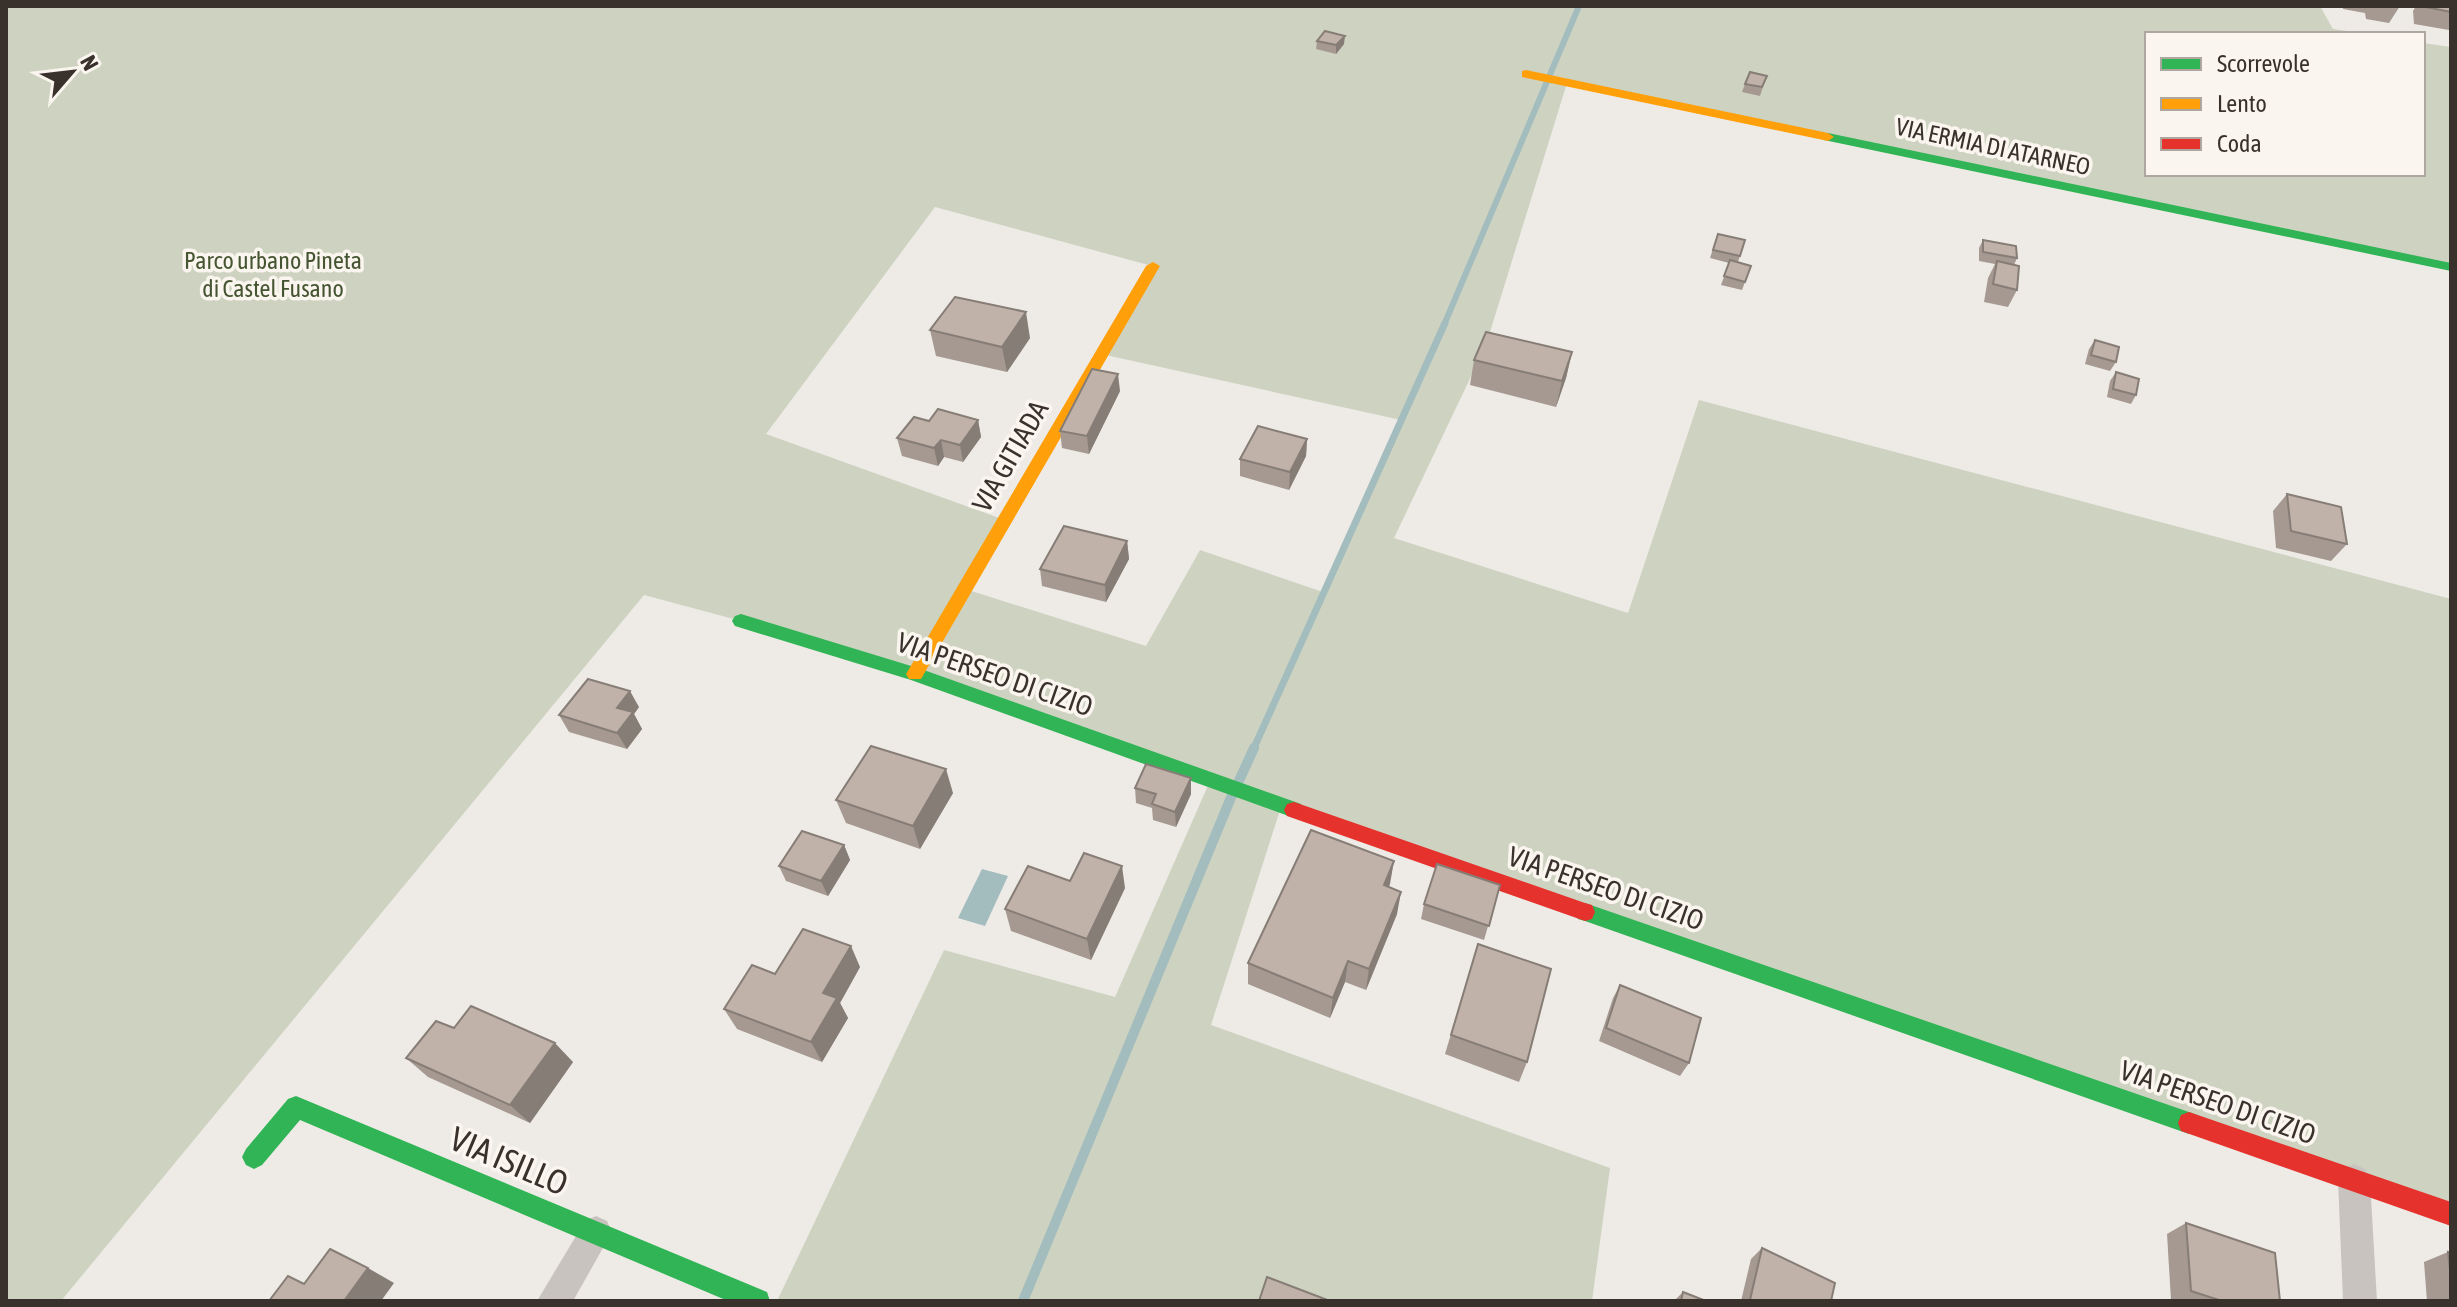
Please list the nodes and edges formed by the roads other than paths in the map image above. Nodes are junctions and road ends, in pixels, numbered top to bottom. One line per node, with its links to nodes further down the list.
1 (1526, 74): 3 (street, VIA ERMIA DI ATARNEO)
2 (1153, 266): 5 (street, VIA GITIADA)
3 (2451, 267)
4 (741, 621): 5 (street, VIA PERSEO DI CIZIO)
5 (915, 674): 7 (street, VIA PERSEO DI CIZIO)
6 (254, 1157): 9 (street, VIA ISILLO)
7 (2354, 1180): 8 (street, VIA PERSEO DI CIZIO); 12 (street)
8 (2451, 1214)
9 (596, 1232): 10 (street); 11 (street, VIA ISILLO)
10 (554, 1301)
11 (758, 1301)
12 (2360, 1301)

